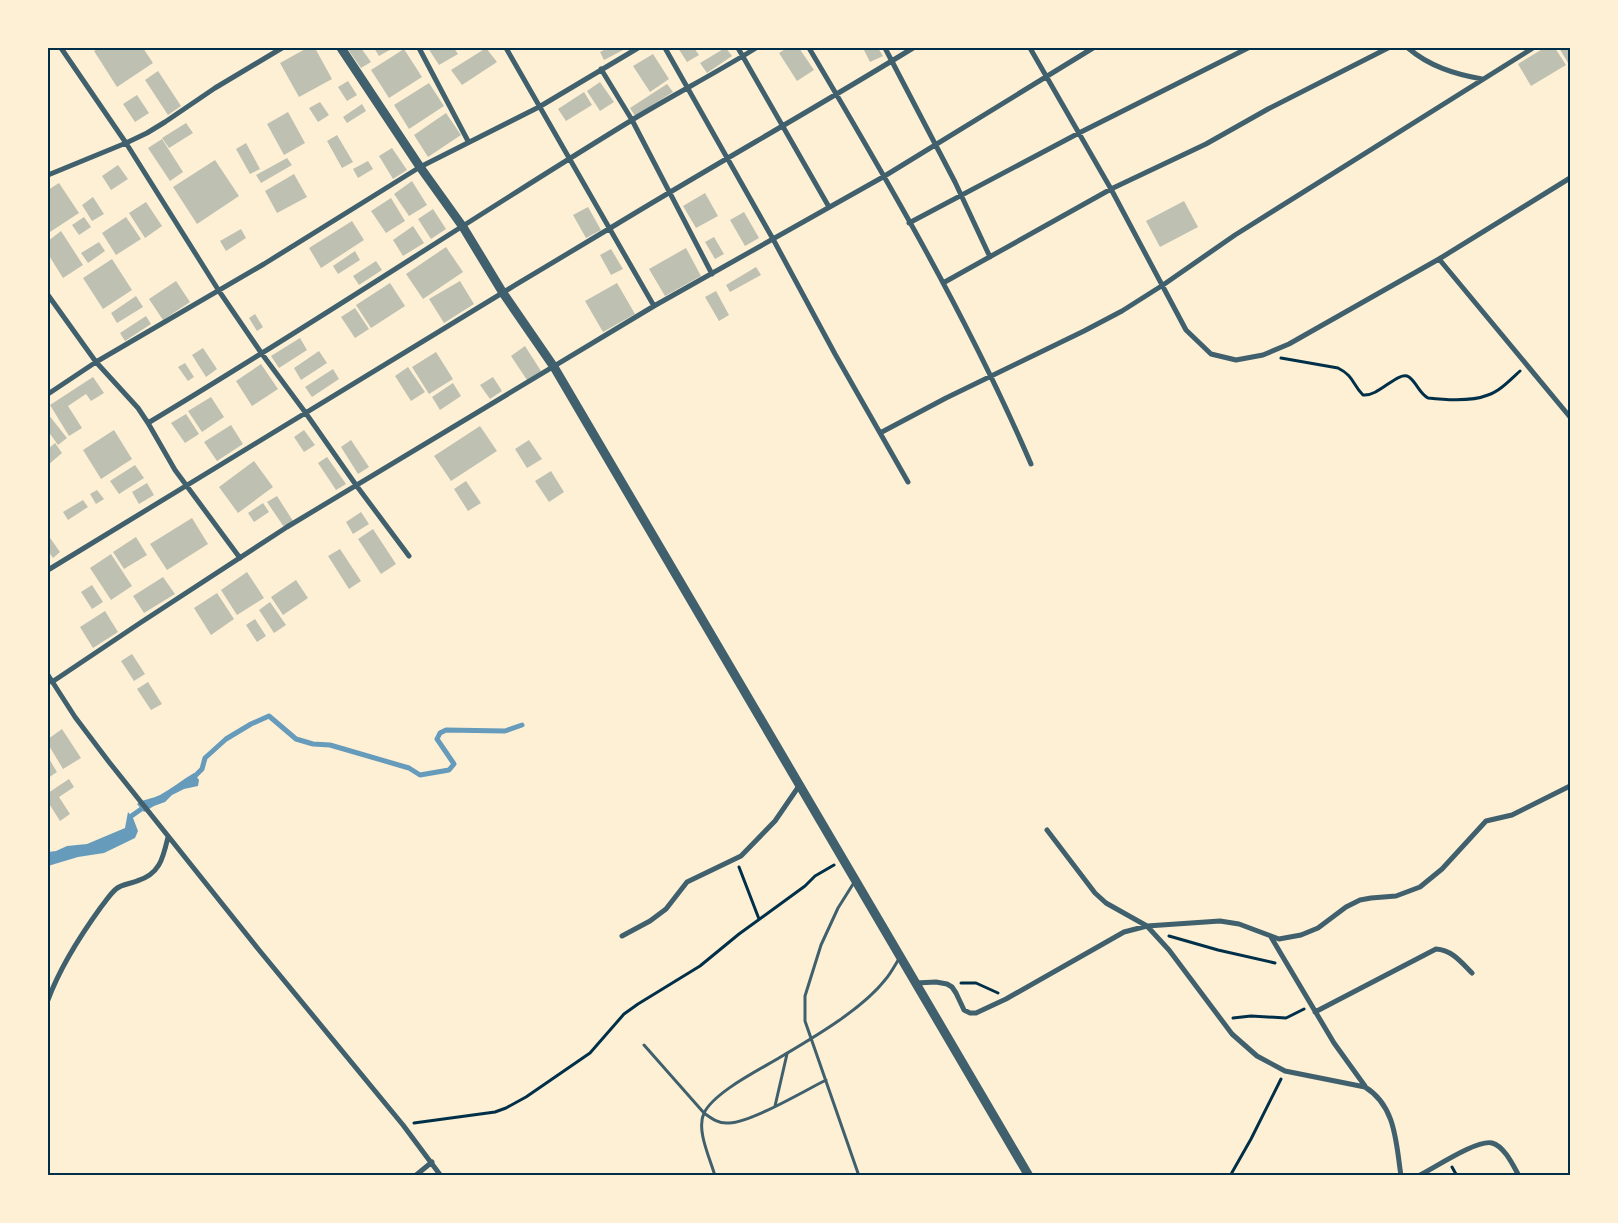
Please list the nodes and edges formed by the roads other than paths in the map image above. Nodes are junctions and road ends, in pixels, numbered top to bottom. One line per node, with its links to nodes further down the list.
1 (61, 48): 31 (street)
2 (282, 48): 31 (street)
3 (341, 48): 35 (street)
4 (419, 48): 30 (street)
5 (506, 48): 26 (street)
6 (638, 48): 21 (street)
7 (665, 48): 24 (street)
8 (738, 48): 19 (street)
9 (756, 48): 19 (street)
10 (809, 48): 25 (street)
11 (885, 48): 20 (street)
12 (913, 48): 20 (street)
13 (1030, 48): 22 (street)
14 (1093, 48): 22 (street)
15 (1248, 48): 29 (street)
16 (1388, 48): 39 (street)
17 (1408, 48): 23 (street)
18 (1533, 48): 23 (street)
19 (743, 56): 24 (street); 28 (street)
20 (891, 61): 25 (street); 32 (street)
21 (602, 69): 26 (street); 27 (street)
22 (1047, 76): 29 (street); 32 (street)
23 (1482, 78): 51 (street)
24 (687, 87): 27 (street); 34 (street)
25 (836, 94): 28 (street); 37 (street)
26 (539, 107): 30 (street); 33 (street)
27 (632, 120): 33 (street); 40 (street)
28 (783, 127): 34 (street); 42 (street)
29 (1079, 133): 39 (street); 41 (street)
30 (468, 141): 35 (street)
31 (126, 143): 36 (street); 52 (street)
32 (934, 144): 37 (street); 41 (street)
33 (570, 159): 44 (street); 45 (street)
34 (727, 159): 40 (street); 46 (street)
35 (420, 167): 44 (street); 52 (street)
36 (48, 175)
37 (883, 177): 42 (street); 43 (street)
38 (1570, 178): 48 (street)
39 (1111, 189): 47 (street); 51 (street)
40 (668, 193): 45 (street); 49 (street)
41 (962, 195): 43 (street); 47 (street)
42 (829, 207): 46 (street)
43 (909, 224): 50 (street)
44 (463, 226): 53 (street); 56 (street)
45 (610, 227): 53 (street); 55 (street)
46 (773, 239): 49 (street); 64 (street)
47 (990, 257): 50 (street)
48 (1439, 259): 51 (street); 62 (street)
49 (712, 274): 55 (street)
50 (943, 283): 59 (street)
51 (1163, 285): 59 (street)
52 (219, 291): 56 (street); 57 (street)
53 (503, 293): 58 (street); 61 (street)
54 (48, 295): 57 (street)
55 (654, 306): 58 (street)
56 (262, 354): 61 (street); 63 (street)
57 (96, 362): 60 (street); 63 (street)
58 (554, 367): 68 (street); 74 (street)
59 (990, 376): 64 (street); 65 (street)
60 (48, 394)
61 (305, 412): 67 (street); 68 (street)
62 (1570, 417)
63 (148, 423): 67 (street)
64 (880, 433): 66 (street)
65 (1031, 464)
66 (908, 482)
67 (186, 486): 70 (street); 71 (street)
68 (356, 486): 69 (street); 70 (street)
69 (409, 556)
70 (240, 558): 73 (street)
71 (48, 570)
72 (48, 675): 73 (street)
73 (52, 682): 77 (street)
74 (799, 786): 78 (street); 80 (street)
75 (1570, 786): 81 (street)
76 (1046, 830): 79 (street)
77 (168, 837): 85 (street); 94 (street)
78 (855, 880): 82 (street); 87 (lane)
79 (1147, 926): 81 (street); 84 (street); 91 (street)
80 (622, 936)
81 (1271, 937): 86 (street)
82 (900, 957): 84 (street); 87 (lane)
83 (1472, 973): 86 (street)
84 (916, 983): 99 (street)
85 (48, 1000)
86 (1315, 1012): 91 (street)
87 (811, 1039): 89 (lane); 90 (lane)
88 (644, 1045): 93 (lane)
89 (787, 1054): 92 (lane); 93 (lane)
90 (826, 1080): 92 (lane); 98 (lane)
91 (1365, 1086): 100 (street)
92 (775, 1106): 93 (lane)
93 (704, 1113): 97 (lane)
94 (432, 1162): 95 (street); 96 (street)
95 (415, 1176)
96 (441, 1176)
97 (715, 1176)
98 (859, 1176)
99 (1029, 1176)
100 (1401, 1176)
101 (1418, 1176): 102 (street)
102 (1519, 1176)

